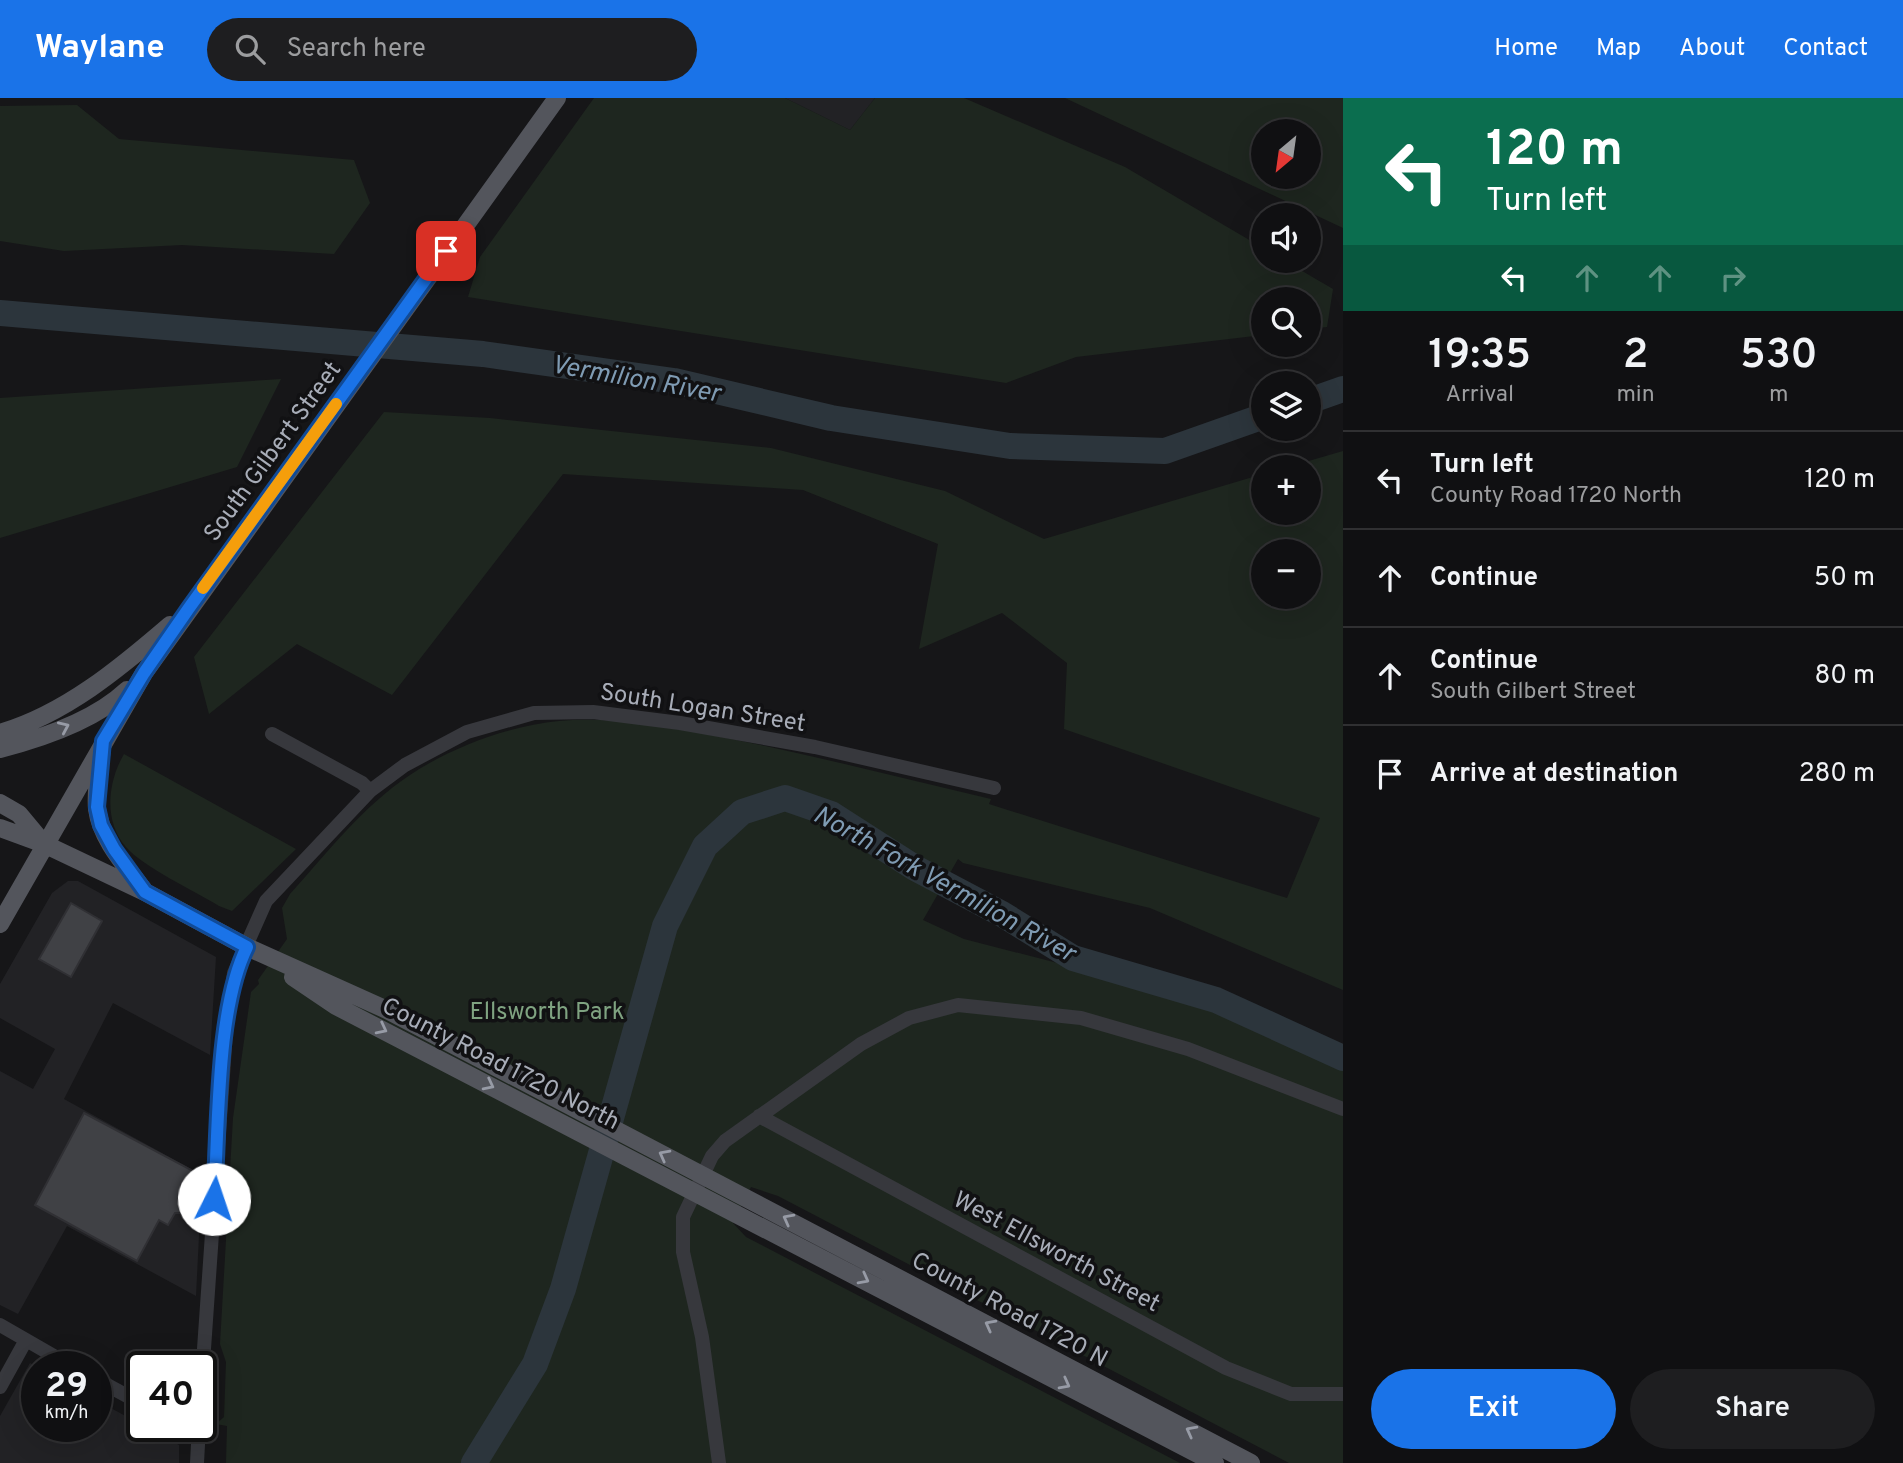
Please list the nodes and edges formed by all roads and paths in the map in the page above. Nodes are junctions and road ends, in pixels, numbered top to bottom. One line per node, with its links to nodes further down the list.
1 (557, 98): 2 (main road, South Gilbert Street)
2 (189, 608): 3 (main road, South Gilbert Street); 4 (main road)
3 (144, 673): 6 (main road, South Gilbert Street); 7 (main road, one-way to 3)
4 (0, 733)
5 (272, 734): 9 (street)
6 (103, 741): 12 (main road, South Gilbert Street); 13 (main road)
7 (0, 749)
8 (994, 788): 9 (street, South Logan Street)
9 (370, 791): 15 (street, South Logan Street)
10 (0, 803): 12 (main road)
11 (0, 828): 12 (main road, County Road 1720 North)
12 (44, 844): 13 (main road, County Road 1720 North); 14 (main road, South Gilbert Street)
13 (145, 892): 15 (main road, County Road 1720 North)
14 (0, 924)
15 (247, 947): 18 (main road, County Road 1720 North, one-way to 15); 18 (main road, County Road 1720 North, one-way to 18); 22 (street, South Logan Street)
16 (1343, 1109): 17 (street)
17 (759, 1116): 24 (street, West Ellsworth Street); 27 (street)
18 (742, 1205): 28 (main road, County Road 1720 N, one-way to 28); 29 (main road, County Road 1720 N, one-way to 18)
19 (0, 1325): 20 (street)
20 (26, 1340): 21 (street); 23 (street)
21 (46, 1351)
22 (204, 1351)
23 (0, 1387)
24 (1343, 1394)
25 (198, 1442): 26 (street)
26 (197, 1463)
27 (719, 1463)
28 (1215, 1463)
29 (1251, 1463)

